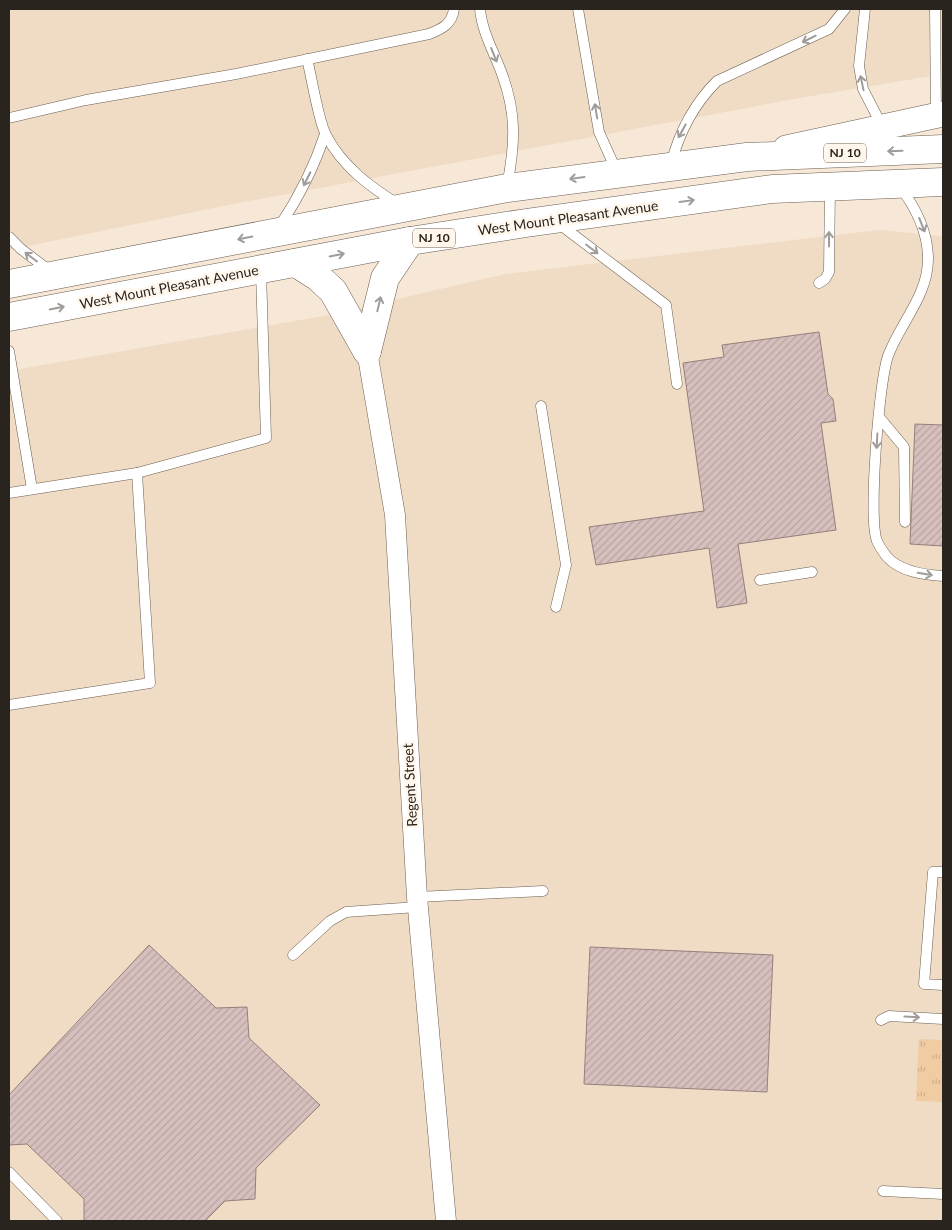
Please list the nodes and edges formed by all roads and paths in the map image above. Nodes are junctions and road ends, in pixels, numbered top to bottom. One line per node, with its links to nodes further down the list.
1 (454, 9): 7 (lane)
2 (480, 9): 19 (lane, one-way to 19)
3 (578, 9): 15 (lane, one-way to 3)
4 (846, 9): 14 (lane, one-way to 14)
5 (865, 9): 10 (lane, one-way to 5)
6 (935, 9): 8 (lane)
7 (307, 59): 9 (lane); 11 (lane)
8 (940, 115): 10 (street)
9 (9, 118)
10 (882, 127): 13 (street)
11 (325, 134): 20 (lane); 22 (lane, one-way to 22)
12 (943, 149): 13 (main road, NJ 10, one-way to 13)
13 (747, 157): 14 (main road, NJ 10)
14 (670, 166): 15 (main road, NJ 10)
15 (617, 173): 19 (main road, NJ 10, one-way to 19)
16 (943, 182): 17 (main road, NJ 10)
17 (898, 184): 18 (main road, West Mount Pleasant Avenue / NJ 10); 35 (lane, one-way to 35)
18 (830, 186): 21 (main road, West Mount Pleasant Avenue / NJ 10, one-way to 18); 29 (lane, one-way to 18)
19 (507, 188): 20 (main road, NJ 10)
20 (404, 207): 22 (main road, NJ 10)
21 (553, 219): 24 (main road, West Mount Pleasant Avenue / NJ 10); 33 (lane, one-way to 33)
22 (275, 232): 27 (main road, NJ 10, one-way to 27)
23 (9, 237): 27 (lane, one-way to 23)
24 (410, 242): 25 (main road, West Mount Pleasant Avenue / NJ 10, one-way to 24); 32 (main road, one-way to 24)
25 (296, 263): 26 (main road, West Mount Pleasant Avenue / NJ 10); 32 (main road)
26 (261, 270): 30 (main road, West Mount Pleasant Avenue / NJ 10, one-way to 26); 36 (lane)
27 (55, 275): 28 (main road, NJ 10)
28 (9, 284)
29 (818, 284)
30 (9, 317)
31 (9, 351): 37 (lane)
32 (367, 351): 47 (street, Regent Street)
33 (677, 384)
34 (541, 406): 43 (lane)
35 (879, 417): 39 (lane); 41 (lane, one-way to 41)
36 (137, 473): 37 (lane); 44 (lane)
37 (32, 489): 38 (lane)
38 (9, 493)
39 (904, 522)
40 (812, 572): 42 (lane)
41 (943, 576)
42 (760, 580)
43 (556, 607)
44 (9, 705)
45 (943, 872): 49 (lane)
46 (543, 891): 47 (lane)
47 (417, 902): 48 (lane); 56 (street, Regent Street)
48 (293, 955)
49 (943, 985)
50 (943, 1019): 51 (lane, one-way to 50)
51 (881, 1020)
52 (9, 1172): 55 (lane)
53 (883, 1191): 54 (lane)
54 (943, 1194)
55 (57, 1221)
56 (446, 1221)

